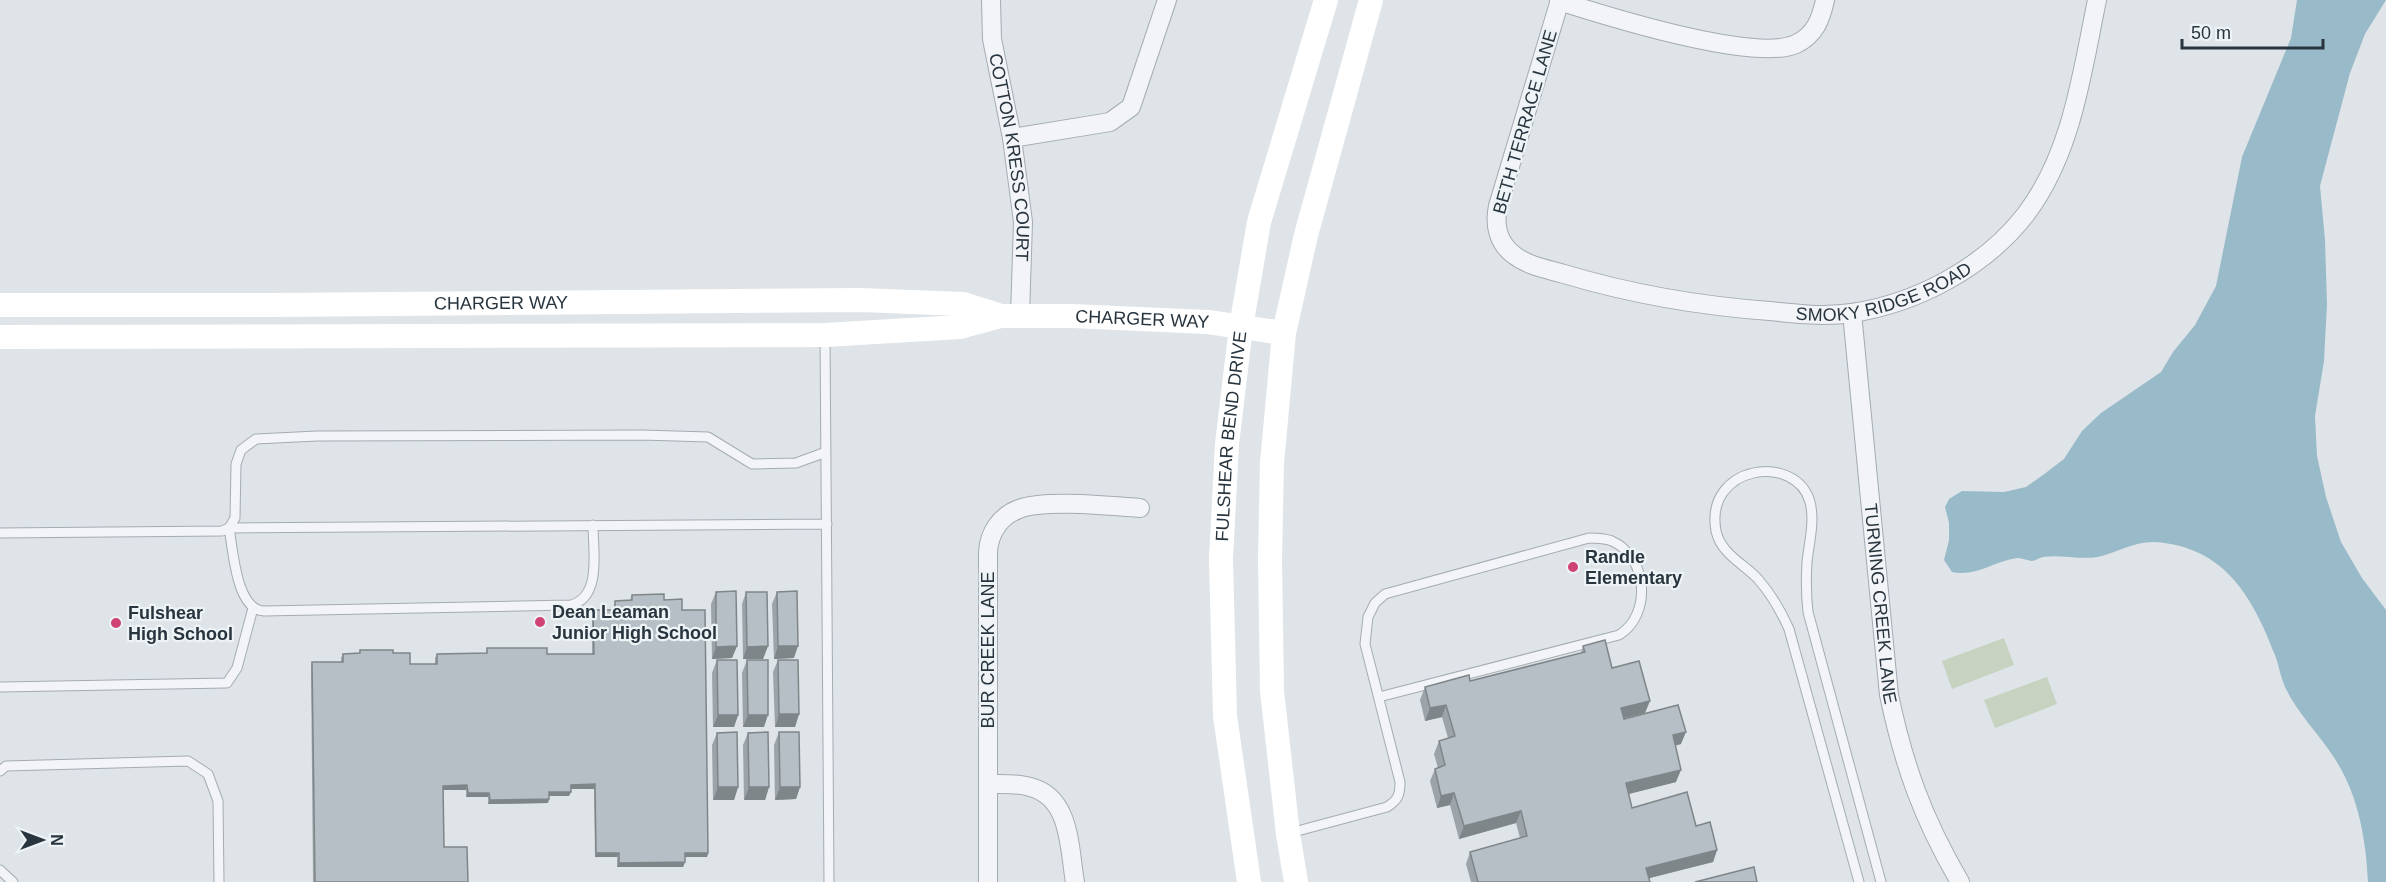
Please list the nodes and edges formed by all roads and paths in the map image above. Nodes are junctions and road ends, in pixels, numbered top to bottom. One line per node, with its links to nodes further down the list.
1 (991, 0): 8 (street, COTTON KRESS COURT)
2 (1167, 0): 8 (street)
3 (1326, 0): 14 (street, FULSHEAR BEND DRIVE)
4 (1371, 0): 15 (street)
5 (1825, 0): 7 (street)
6 (2097, 0): 12 (street, SMOKY RIDGE ROAD)
7 (1559, 1): 9 (street, BETH TERRACE LANE)
8 (1012, 138): 13 (street, COTTON KRESS COURT)
9 (1503, 243): 12 (street, SMOKY RIDGE ROAD)
10 (825, 300): 11 (street, CHARGER WAY); 13 (street, CHARGER WAY); 16 (street)
11 (0, 305)
12 (1852, 313): 40 (street, TURNING CREEK LANE)
13 (1010, 316): 14 (street, CHARGER WAY); 16 (street, CHARGER WAY)
14 (1241, 327): 15 (street, CHARGER WAY); 36 (street, FULSHEAR BEND DRIVE)
15 (1284, 333): 29 (street)
16 (825, 335): 17 (street, CHARGER WAY); 18 (lane)
17 (0, 337)
18 (826, 452): 20 (lane); 22 (lane)
19 (1140, 508): 28 (street, BUR CREEK LANE)
20 (827, 524): 21 (lane); 33 (lane)
21 (593, 525): 22 (lane); 24 (lane)
22 (229, 528): 23 (lane); 24 (lane)
23 (0, 533)
24 (253, 608): 25 (lane)
25 (0, 687)
26 (1379, 697): 26 (lane); 29 (lane)
27 (0, 771): 32 (lane)
28 (988, 784): 34 (street, BUR CREEK LANE); 35 (street)
29 (1288, 834): 37 (street)
30 (0, 870): 31 (lane)
31 (13, 882)
32 (219, 882)
33 (829, 882)
34 (988, 882)
35 (1075, 882)
36 (1249, 882)
37 (1296, 882)
38 (1859, 882): 39 (lane)
39 (1881, 882)
40 (1960, 882)

